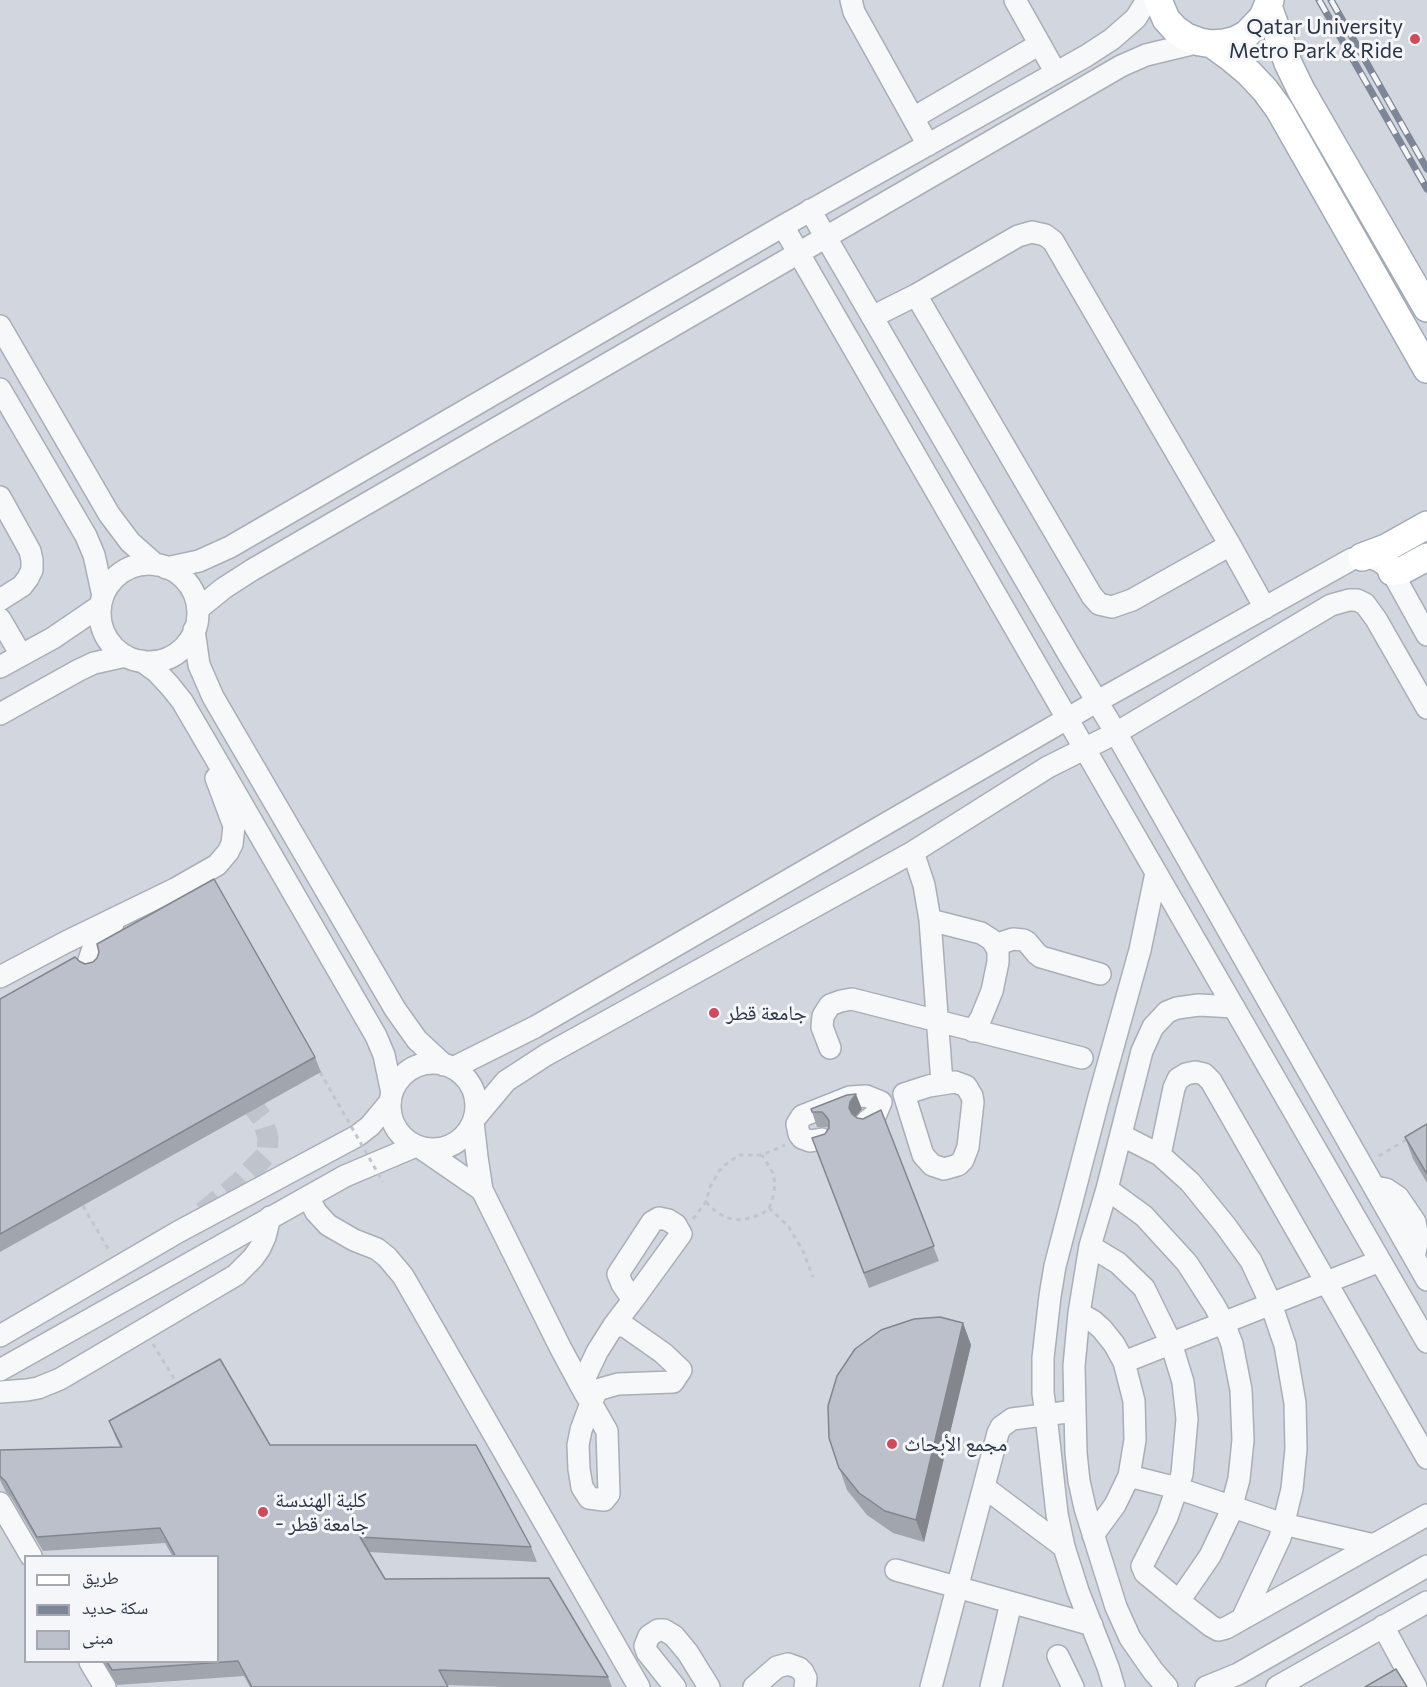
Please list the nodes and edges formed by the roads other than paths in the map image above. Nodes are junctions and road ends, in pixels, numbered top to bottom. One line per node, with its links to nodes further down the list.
1 (851, 0): 10 (street)
2 (1015, 0): 7 (street)
3 (1147, 0): 8 (street)
4 (1158, 0): 6 (main road)
5 (1270, 2): 6 (main road); 17 (main road)
6 (1206, 43): 9 (street); 20 (main road)
7 (1040, 44): 8 (street); 10 (street)
8 (1060, 71): 9 (street); 11 (street)
9 (1077, 91): 14 (street)
10 (913, 118): 11 (street)
11 (928, 145): 12 (street)
12 (810, 210): 13 (street); 14 (street)
13 (783, 226): 15 (street); 27 (street)
14 (825, 237): 15 (street); 18 (street)
15 (798, 252): 32 (street); 44 (street)
16 (916, 295): 18 (street); 24 (street); 24 (street)
17 (1427, 308)
18 (872, 317): 41 (street)
19 (0, 326): 27 (street)
20 (1427, 369)
21 (0, 389): 30 (street)
22 (0, 497): 29 (street)
23 (1427, 525): 25 (main road)
24 (1230, 545): 31 (street)
25 (1362, 557): 28 (street); 31 (street)
26 (1427, 557): 28 (main road)
27 (161, 566): 30 (street); 32 (street)
28 (1392, 572): 35 (street)
29 (0, 600)
30 (102, 601): 37 (street); 38 (street)
31 (1265, 608): 36 (street)
32 (198, 609): 34 (street)
33 (0, 619): 37 (street)
34 (194, 630): 38 (street); 61 (street)
35 (1427, 634)
36 (1194, 647): 40 (street); 41 (street)
37 (21, 655): 39 (street)
38 (134, 658): 43 (street); 47 (street)
39 (0, 667)
40 (1213, 676): 42 (street); 45 (street)
41 (1096, 702): 44 (street); 45 (street)
42 (1427, 708)
43 (0, 714)
44 (1068, 719): 46 (street); 61 (street)
45 (1116, 733): 46 (street); 78 (street)
46 (1085, 750): 48 (street); 49 (street)
47 (213, 753): 50 (street); 64 (street)
48 (913, 852): 51 (street); 66 (street)
49 (1156, 873): 56 (street); 93 (street)
50 (122, 915): 53 (street); 55 (street)
51 (930, 920): 52 (street); 57 (street)
52 (995, 945): 54 (street); 58 (street)
53 (92, 966)
54 (1100, 974)
55 (0, 977)
56 (1234, 1007): 68 (street); 77 (street)
57 (937, 1022): 58 (street); 59 (street); 62 (street)
58 (973, 1030): 60 (street)
59 (830, 1048)
60 (1082, 1058)
61 (448, 1066): 64 (street); 66 (street)
62 (942, 1083): 63 (street); 63 (street)
63 (904, 1094): 65 (street)
64 (391, 1097): 70 (street); 85 (street)
65 (880, 1102): 67 (street); 69 (street)
66 (474, 1120): 70 (street); 73 (street)
67 (867, 1121)
68 (1121, 1135): 71 (street); 72 (street)
69 (812, 1138)
70 (418, 1147): 73 (street); 74 (street)
71 (1160, 1155): 79 (street); 81 (street)
72 (1107, 1189): 76 (street); 83 (street)
73 (482, 1190): 91 (street)
74 (314, 1193): 75 (street); 119 (street)
75 (270, 1217): 89 (street); 90 (street)
76 (1090, 1246): 82 (street); 87 (street)
77 (1380, 1261): 79 (street); 86 (street)
78 (1427, 1280)
79 (1327, 1283): 81 (street); 94 (street)
80 (633, 1300): 80 (street); 84 (street)
81 (1271, 1304): 83 (street); 101 (street)
82 (1079, 1313): 88 (street); 92 (street)
83 (1224, 1323): 87 (street); 99 (street)
84 (614, 1325): 91 (street); 91 (street)
85 (0, 1336)
86 (1427, 1342)
87 (1171, 1343): 88 (street); 97 (street)
88 (1124, 1362): 95 (street)
89 (0, 1370)
90 (0, 1392)
91 (586, 1394)
92 (1075, 1411): 93 (street); 102 (street)
93 (1046, 1414): 96 (street); 104 (street)
94 (1427, 1458)
95 (1129, 1476): 97 (street); 102 (street)
96 (984, 1486): 104 (street); 108 (street)
97 (1177, 1488): 99 (street); 109 (street)
98 (0, 1503): 105 (street)
99 (1232, 1506): 101 (street); 109 (street)
100 (1427, 1515): 103 (street)
101 (1283, 1524): 103 (street); 112 (street)
102 (1093, 1535): 129 (street)
103 (1374, 1545): 112 (street)
104 (1064, 1547): 113 (street)
105 (30, 1555)
106 (1427, 1566): 130 (street)
107 (896, 1570): 108 (street)
108 (958, 1587): 111 (street); 124 (street)
109 (1179, 1601): 112 (street)
110 (1427, 1602): 114 (street)
111 (1011, 1603): 113 (street); 125 (street)
112 (1242, 1619)
113 (1092, 1626): 127 (street)
114 (1383, 1626): 117 (street); 131 (street)
115 (1058, 1656): 126 (street)
116 (91, 1663): 118 (street)
117 (1404, 1680)
118 (105, 1687)
119 (639, 1687)
120 (675, 1687): 121 (street)
121 (709, 1687)
122 (754, 1687): 123 (street)
123 (805, 1687)
124 (932, 1687)
125 (991, 1687)
126 (1073, 1687)
127 (1114, 1687)
128 (1157, 1687): 129 (street)
129 (1167, 1687)
130 (1206, 1687)
131 (1277, 1687)

